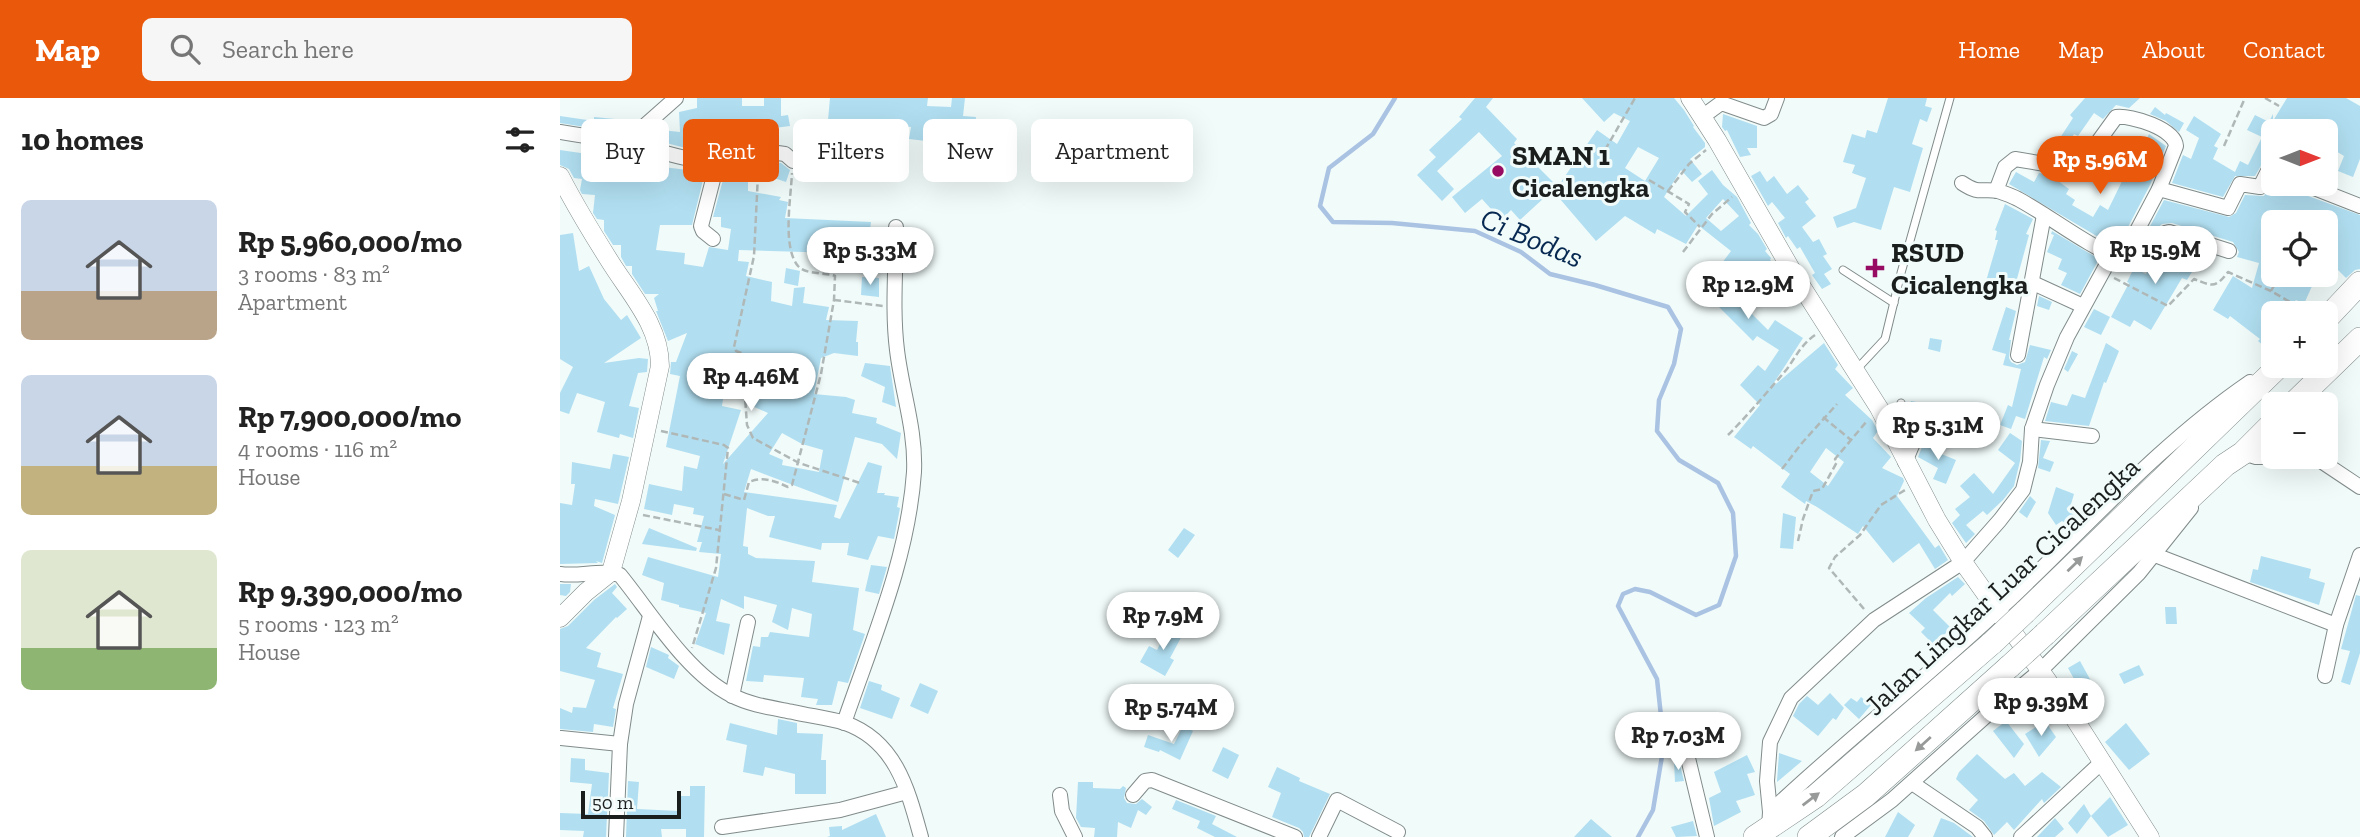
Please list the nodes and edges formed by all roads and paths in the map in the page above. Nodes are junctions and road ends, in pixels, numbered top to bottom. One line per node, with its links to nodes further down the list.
1 (676, 98): 11 (street)
2 (1635, 98): 16 (path)
3 (1690, 98): 10 (street)
4 (1777, 98): 8 (street)
5 (1950, 98): 47 (lane)
6 (2245, 98): 15 (path)
7 (2265, 98): 9 (path)
8 (1728, 101): 10 (street)
9 (2279, 106)
10 (1702, 117): 14 (street)
11 (653, 119)
12 (560, 132): 13 (street)
13 (581, 136)
14 (1717, 140): 25 (street); 27 (path)
15 (2224, 146)
16 (1605, 150)
17 (779, 153): 18 (street)
18 (793, 161): 45 (path)
19 (560, 176): 62 (street)
20 (1649, 180): 27 (path)
21 (712, 182): 35 (street)
22 (758, 182): 73 (path)
23 (1962, 183): 28 (street)
24 (2261, 185): 26 (street)
25 (1742, 186): 33 (path); 51 (street)
26 (2159, 190): 28 (street); 34 (street)
27 (1668, 191): 33 (path)
28 (1996, 191): 31 (street)
29 (2335, 196): 30 (street)
30 (2360, 206)
31 (2044, 215): 38 (street); 41 (street)
32 (896, 227): 50 (street)
33 (1701, 228): 36 (path)
34 (2135, 234): 37 (street); 38 (street)
35 (713, 239)
36 (1683, 251)
37 (2230, 251)
38 (2112, 255): 40 (street)
39 (1843, 270): 47 (lane)
40 (2102, 271): 44 (path); 48 (street)
41 (2033, 283): 48 (street); 53 (street)
42 (2360, 283): 49 (highway)
43 (2273, 287): 44 (path)
44 (2271, 291): 46 (path)
45 (834, 300): 50 (path); 73 (path)
46 (2288, 301)
47 (1894, 303): 54 (lane)
48 (2084, 306): 63 (street)
49 (2338, 306)
50 (895, 308): 98 (street)
51 (1827, 326): 54 (street); 65 (path)
52 (2360, 339): 57 (highway)
53 (2018, 355)
54 (1855, 370): 60 (street)
55 (2261, 376): 88 (street)
56 (2265, 378): 107 (highway, Jalan Lingkar Luar Cicalengka, one-way to 56, bridge)
57 (2305, 392)
58 (1901, 403): 68 (lane)
59 (1837, 404): 61 (path)
60 (1879, 408): 68 (street); 69 (path)
61 (1824, 417): 69 (path); 74 (path)
62 (646, 428): 79 (path); 80 (street)
63 (2032, 429): 67 (street); 85 (street)
64 (2261, 434): 71 (highway)
65 (1728, 435)
66 (1916, 436): 72 (street)
67 (2092, 436)
68 (1894, 437): 72 (street)
69 (1851, 440): 82 (path)
70 (2261, 457): 71 (street)
71 (2234, 459): 83 (street); 117 (highway, one-way to 117, bridge)
72 (1905, 462): 77 (street)
73 (799, 463): 76 (path); 79 (path)
74 (1782, 469)
75 (2333, 469): 78 (street)
76 (860, 483)
77 (1917, 484): 85 (street); 91 (path)
78 (2360, 487)
79 (724, 494): 81 (path)
80 (632, 513): 81 (path); 86 (street)
81 (720, 531): 94 (path)
82 (1798, 541)
83 (2155, 555): 93 (street); 95 (street)
84 (2360, 555): 93 (street)
85 (1963, 562): 88 (street); 91 (street)
86 (611, 572): 87 (street); 89 (street); 90 (street)
87 (560, 574)
88 (1999, 610): 95 (street); 107 (street)
89 (650, 615): 94 (street); 100 (street)
90 (560, 618)
91 (1874, 620): 107 (street)
92 (748, 622): 97 (street)
93 (2336, 625): 96 (street)
94 (688, 661): 97 (street)
95 (2040, 671): 102 (street); 103 (street)
96 (2325, 676)
97 (732, 696): 98 (street)
98 (844, 723): 104 (street)
99 (561, 738): 100 (street)
100 (620, 744): 111 (street)
101 (1687, 754): 116 (street)
102 (2103, 761): 120 (street); 121 (street)
103 (1912, 783): 118 (street); 119 (street)
104 (907, 792): 108 (street); 112 (street)
105 (1060, 795): 113 (street)
106 (1133, 795): 110 (street)
107 (1764, 826)
108 (722, 827)
109 (1398, 832): 115 (street)
110 (1278, 834): 114 (street)
111 (616, 837)
112 (921, 837)
113 (1075, 837)
114 (1295, 837)
115 (1319, 837)
116 (1707, 837)
117 (1809, 837)
118 (1842, 837)
119 (1985, 837)
120 (2021, 837)
121 (2150, 837)

